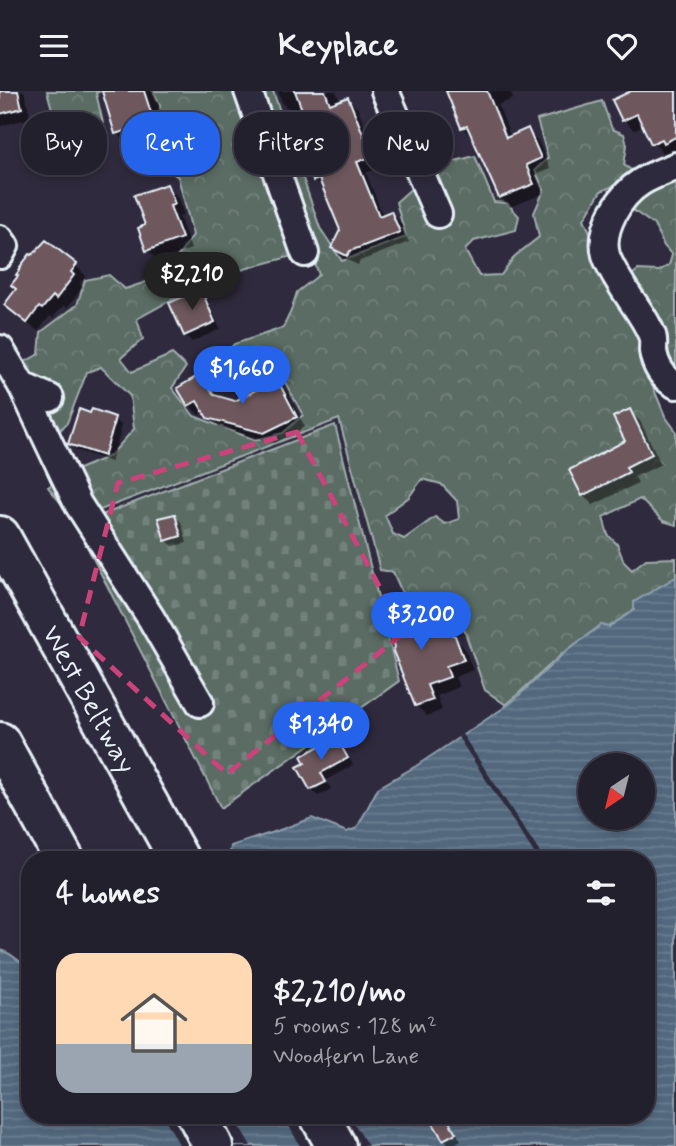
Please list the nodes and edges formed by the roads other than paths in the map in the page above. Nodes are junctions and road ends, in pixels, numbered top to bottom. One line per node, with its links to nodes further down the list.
1 (248, 91): 6 (street)
2 (385, 91): 4 (street)
3 (676, 166): 8 (street)
4 (438, 214)
5 (0, 239): 7 (street)
6 (305, 253)
7 (0, 255)
8 (665, 336): 10 (street)
9 (0, 349): 11 (street)
10 (676, 385)
11 (22, 386): 12 (street); 14 (street)
12 (50, 398)
13 (0, 536): 16 (highway, West Beltway)
14 (200, 703)
15 (0, 742): 17 (highway)
16 (171, 845)
17 (60, 851)
18 (202, 1124): 20 (highway)
19 (324, 1124): 21 (highway)
20 (214, 1146)
21 (336, 1146)

